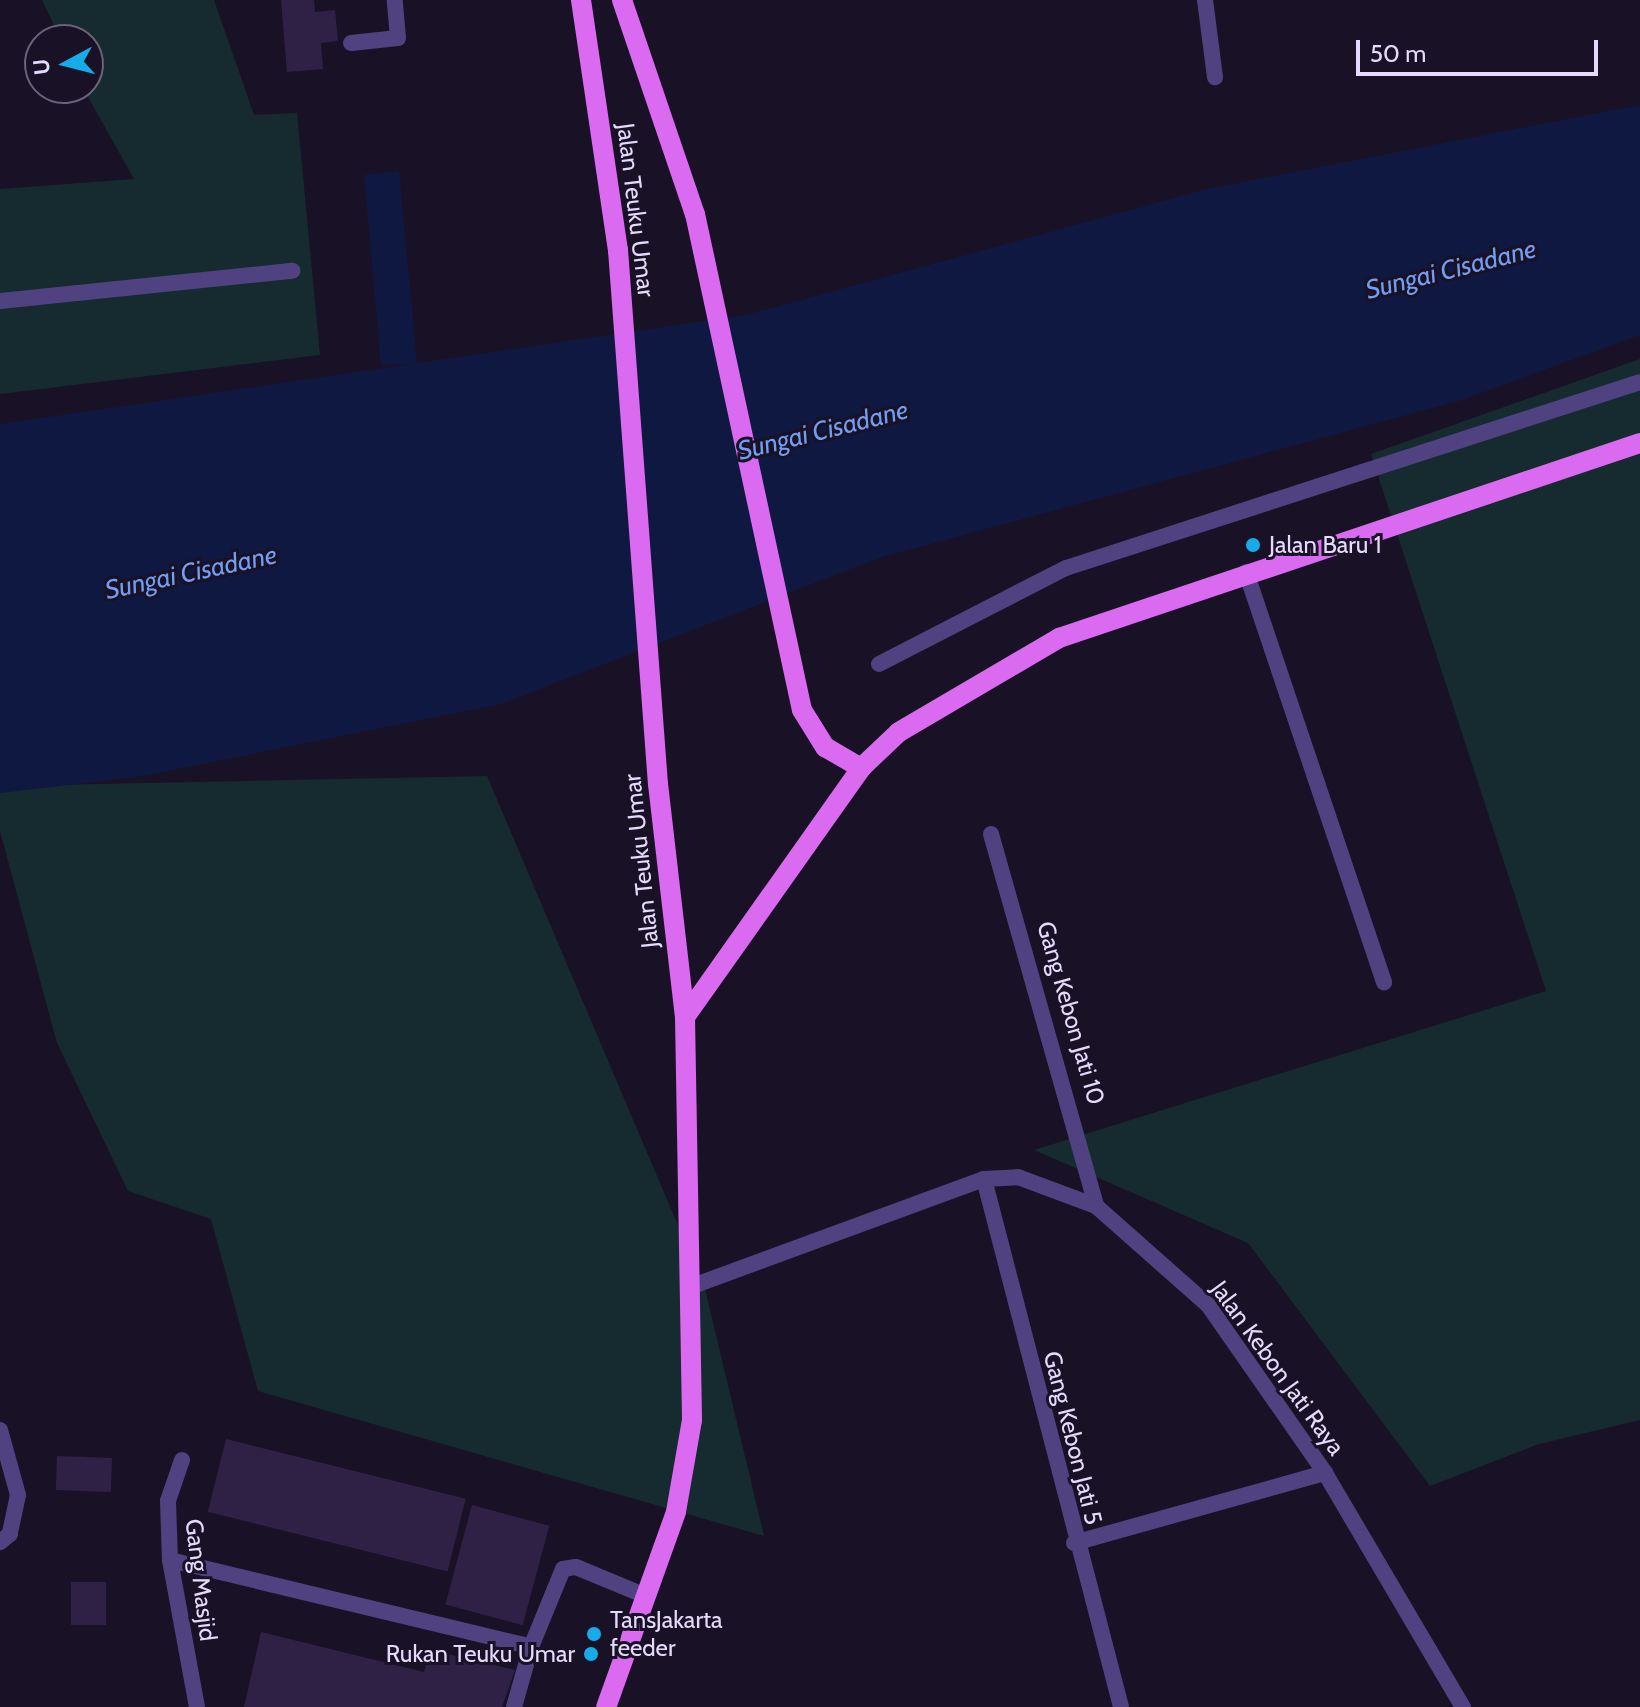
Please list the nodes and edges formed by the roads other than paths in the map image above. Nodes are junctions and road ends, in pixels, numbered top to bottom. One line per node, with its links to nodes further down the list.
1 (395, 0): 5 (street)
2 (581, 0): 16 (main road, Jalan Teuku Umar)
3 (622, 0): 13 (main road, Jalan Teuku Umar)
4 (1205, 0): 6 (street)
5 (351, 43)
6 (1215, 77)
7 (292, 271): 8 (street)
8 (0, 301)
9 (1640, 382): 12 (street)
10 (1640, 443): 11 (main road)
11 (1246, 572): 13 (main road); 15 (street)
12 (879, 664)
13 (861, 768): 16 (main road)
14 (991, 834): 18 (street, Gang Kebon Jati 10)
15 (1384, 982)
16 (685, 1017): 19 (main road, Jalan Teuku Umar)
17 (984, 1179): 18 (street, Jalan Kebon Jati Raya); 19 (street, Jalan Kebon Jati Raya); 24 (street, Gang Kebon Jati 5)
18 (1096, 1206): 22 (street, Jalan Kebon Jati Raya)
19 (690, 1287): 26 (main road, Jalan Teuku Umar)
20 (0, 1430): 23 (street)
21 (182, 1460): 25 (street, Gang Masjid)
22 (1325, 1473): 24 (street); 32 (street, Jalan Kebon Jati Raya)
23 (0, 1542)
24 (1074, 1543): 31 (street, Gang Kebon Jati 5)
25 (170, 1560): 27 (street); 28 (street, Gang Masjid)
26 (646, 1596): 27 (street); 30 (main road, Jalan Teuku Umar)
27 (531, 1647): 29 (street)
28 (197, 1707)
29 (514, 1707)
30 (606, 1707)
31 (1121, 1707)
32 (1463, 1707)

